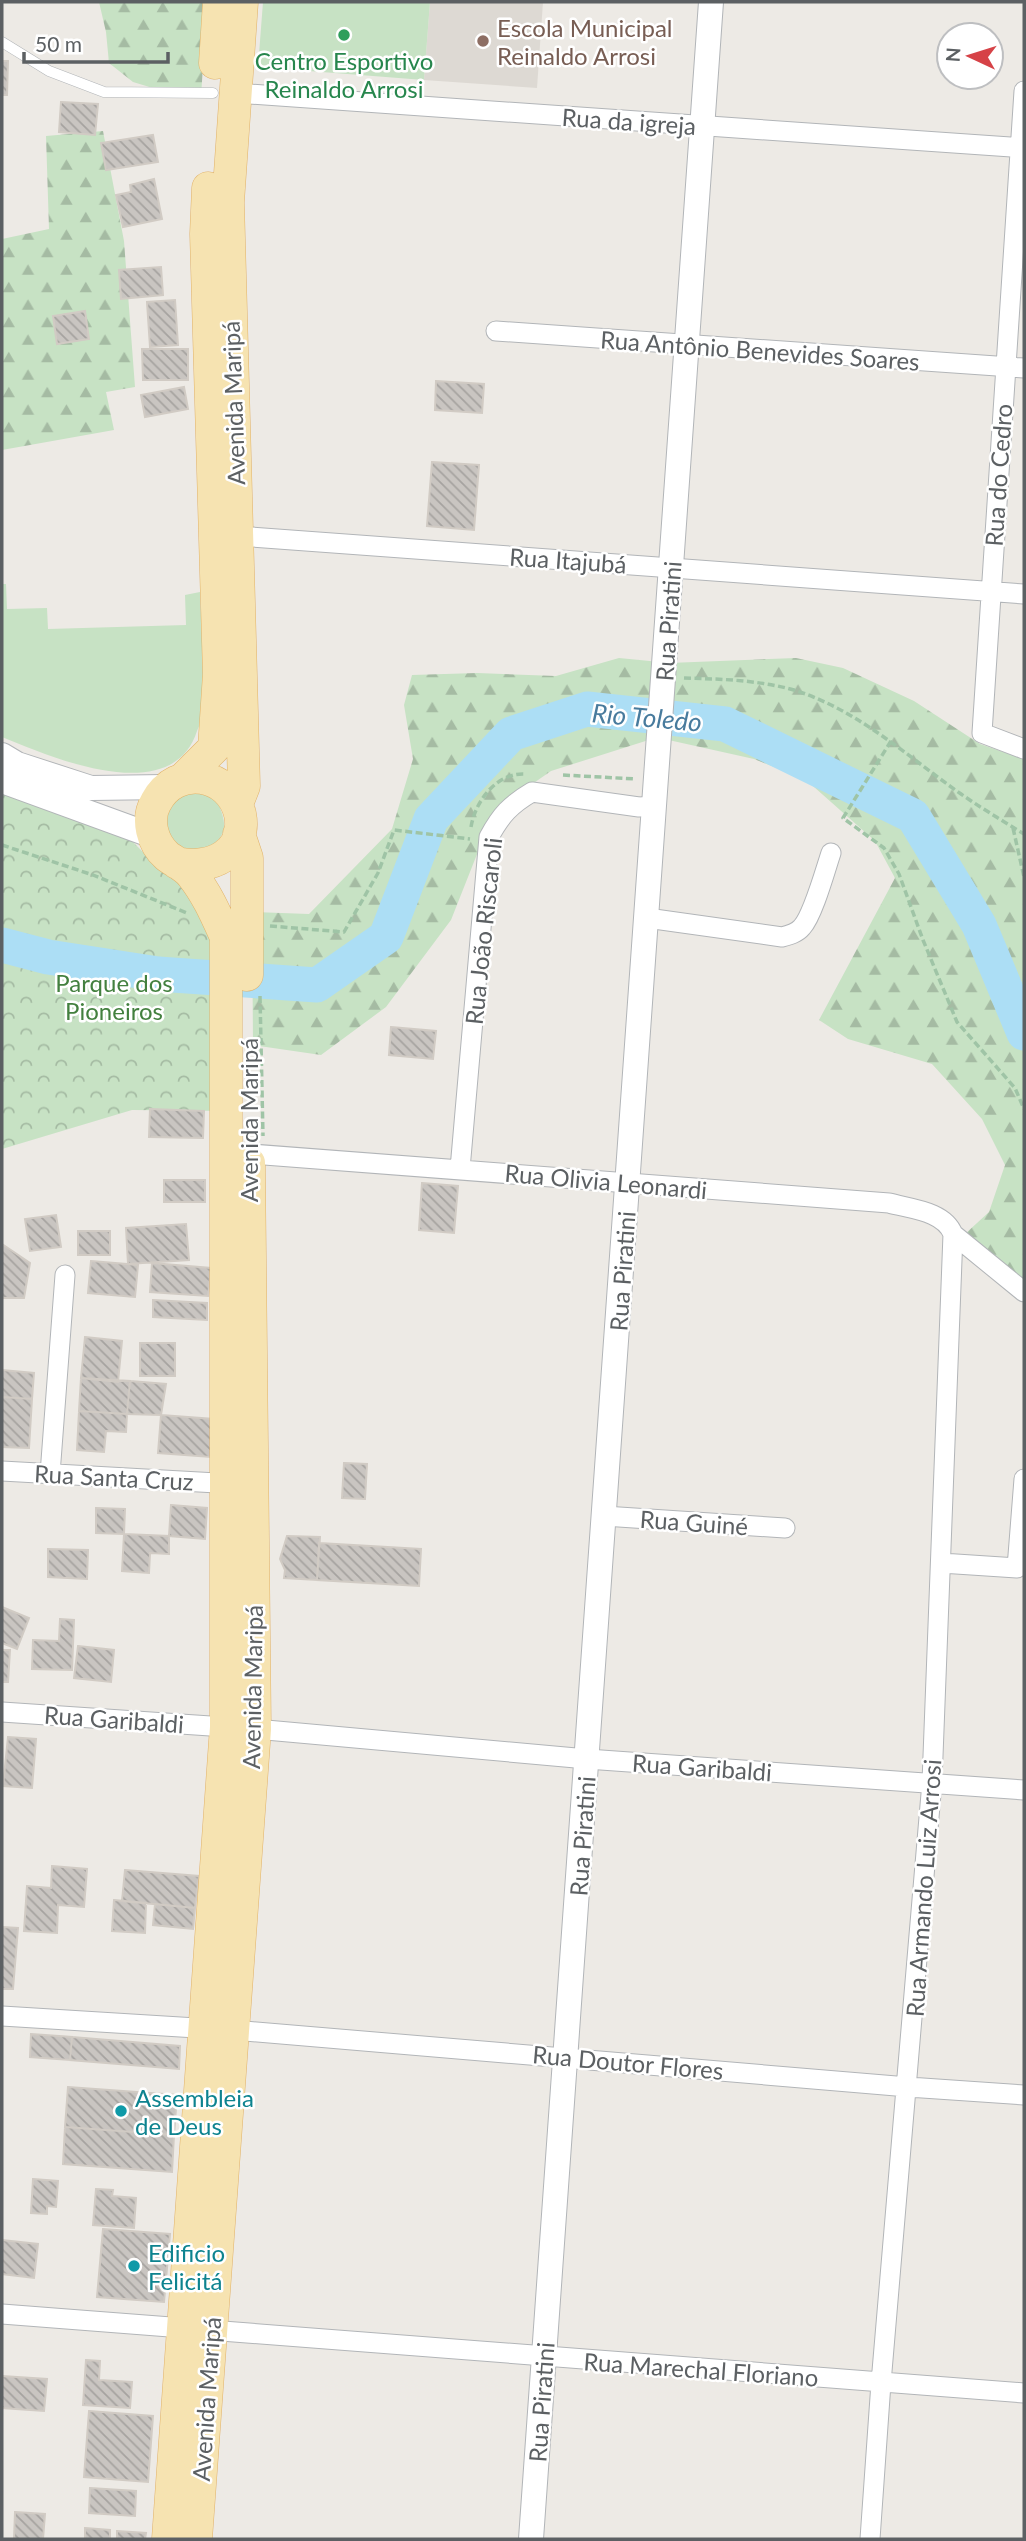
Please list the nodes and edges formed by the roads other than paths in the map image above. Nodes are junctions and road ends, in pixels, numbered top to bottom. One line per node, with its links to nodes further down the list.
1 (219, 2): 6 (main road, Avenida Maripá)
2 (242, 2): 6 (main road, Avenida Maripá)
3 (711, 2): 7 (street, Rua Piratini)
4 (2, 42): 6 (lane)
5 (1024, 91): 8 (street, Rua do Cedro)
6 (224, 93): 7 (street, Rua da igreja); 12 (main road, Avenida Maripá); 19 (main road, Avenida Maripá)
7 (703, 126): 8 (street, Rua da igreja); 10 (street, Rua Piratini)
8 (1022, 148): 11 (street, Rua do Cedro)
9 (496, 331): 10 (street, Rua Antônio Benevides Soares)
10 (687, 345): 11 (street, Rua Antônio Benevides Soares); 13 (street, Rua Piratini)
11 (1015, 368): 14 (street, Rua do Cedro)
12 (238, 536): 13 (street, Rua Itajubá); 21 (main road, Avenida Maripá)
13 (672, 568): 14 (street, Rua Itajubá); 20 (street, Rua Piratini)
14 (990, 591): 15 (street, Rua Itajubá); 16 (street, Rua do Cedro)
15 (1024, 594)
16 (1024, 749)
17 (2, 755): 19 (street)
18 (2, 781): 22 (street)
19 (175, 783): 21 (main road); 22 (main road)
20 (655, 806): 25 (street, Rua Piratini); 28 (street, Rua João Riscaroli)
21 (238, 819): 24 (main road); 26 (main road, Avenida Maripá)
22 (153, 836): 24 (main road)
23 (831, 853): 25 (street)
24 (177, 863): 26 (main road, Avenida Maripá)
25 (647, 918): 29 (street, Rua Piratini)
26 (235, 931): 27 (main road, Avenida Maripá)
27 (238, 1153): 28 (street, Rua Olivia Leonardi); 36 (main road, Avenida Maripá)
28 (460, 1169): 29 (street, Rua Olivia Leonardi)
29 (628, 1182): 30 (street, Rua Olivia Leonardi); 37 (street, Rua Piratini)
30 (953, 1234): 32 (street, Rua Olivia Leonardi); 39 (street, Rua Armando Luiz Arrosi)
31 (65, 1275): 34 (street)
32 (1024, 1292)
33 (2, 1471): 34 (street, Rua Santa Cruz)
34 (50, 1474): 36 (street, Rua Santa Cruz)
35 (1024, 1479): 39 (street)
36 (240, 1484): 41 (main road, Avenida Maripá)
37 (604, 1516): 38 (street, Rua Guiné); 42 (street, Rua Piratini)
38 (785, 1528)
39 (940, 1563): 43 (street, Rua Armando Luiz Arrosi)
40 (2, 1712): 41 (street, Rua Garibaldi)
41 (240, 1728): 42 (street, Rua Garibaldi); 46 (main road, Avenida Maripá)
42 (587, 1759): 43 (street, Rua Garibaldi); 47 (street, Rua Piratini)
43 (932, 1782): 44 (street, Rua Garibaldi); 48 (street, Rua Armando Luiz Arrosi)
44 (1024, 1790)
45 (2, 2016): 46 (street, Rua Doutor Flores)
46 (219, 2029): 47 (street, Rua Doutor Flores); 51 (main road, Avenida Maripá)
47 (566, 2057): 48 (street, Rua Doutor Flores); 52 (street, Rua Piratini)
48 (908, 2087): 49 (street, Rua Doutor Flores); 53 (street, Rua Armando Luiz Arrosi)
49 (1024, 2095)
50 (2, 2314): 51 (street, Rua Marechal Floriano)
51 (198, 2329): 52 (street, Rua Marechal Floriano); 55 (main road, Avenida Maripá); 56 (main road, Avenida Maripá)
52 (544, 2357): 53 (street, Rua Marechal Floriano); 57 (street, Rua Piratini)
53 (881, 2383): 54 (street, Rua Marechal Floriano); 58 (street, Rua Armando Luiz Arrosi)
54 (1024, 2393)
55 (169, 2539)
56 (196, 2539)
57 (531, 2539)
58 (870, 2539)

